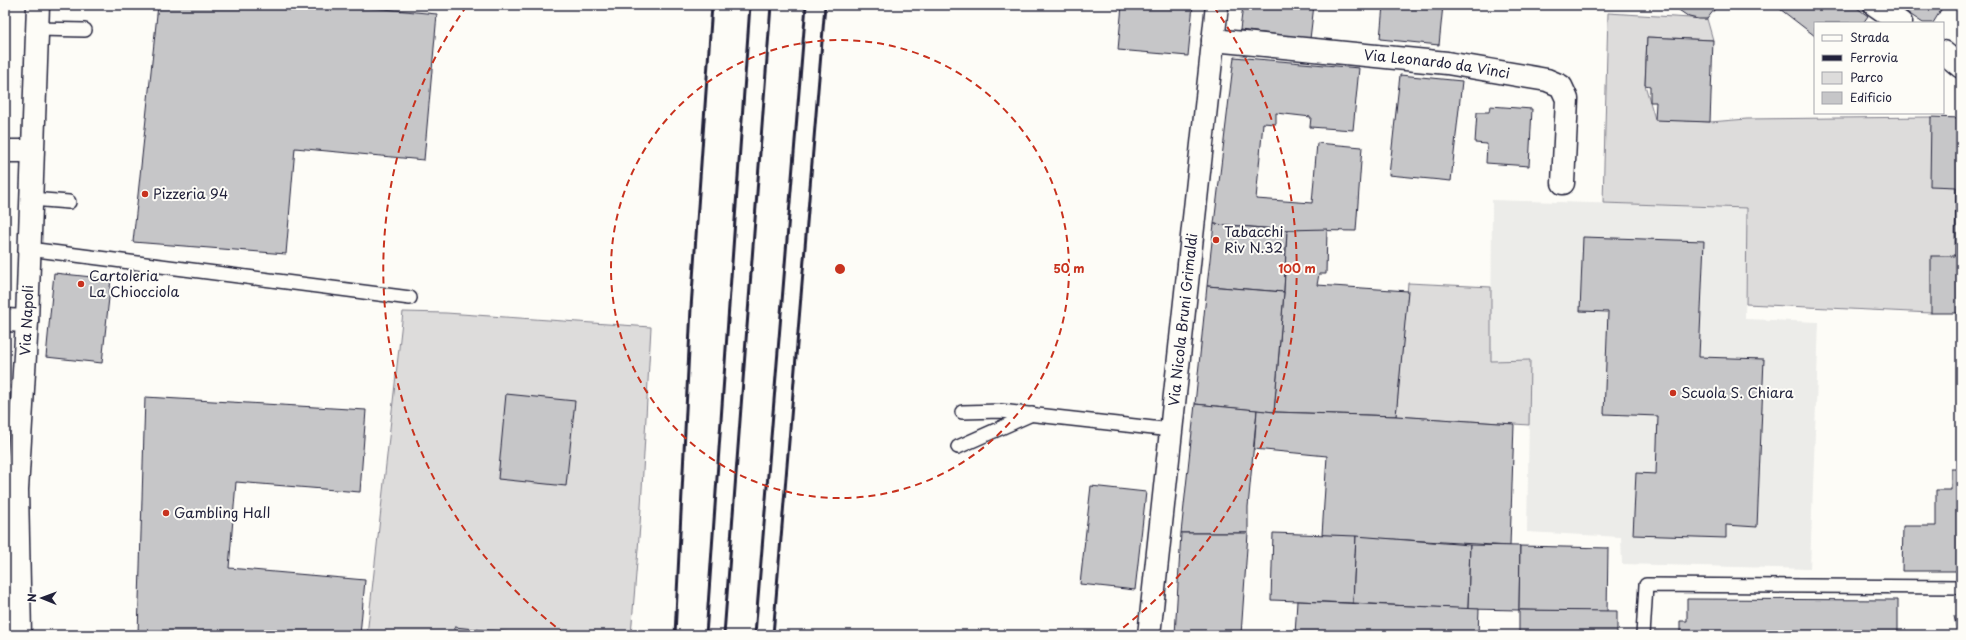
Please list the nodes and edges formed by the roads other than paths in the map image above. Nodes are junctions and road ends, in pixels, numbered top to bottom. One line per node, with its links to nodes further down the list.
1 (38, 5): 5 (street, Via Napoli)
2 (1217, 5): 7 (street, Via Nicola Bruni Grimaldi)
3 (1875, 5): 4 (street)
4 (1900, 22)
5 (37, 29): 6 (lane); 11 (street, Via Napoli)
6 (85, 30)
7 (1212, 40): 12 (street, Via Leonardo da Vinci); 21 (street, Via Nicola Bruni Grimaldi)
8 (1944, 53): 9 (street)
9 (1961, 67)
10 (5, 151): 11 (street)
11 (32, 151): 13 (street, Via Napoli)
12 (1563, 183)
13 (30, 199): 14 (lane); 15 (street, Via Napoli)
14 (69, 202)
15 (29, 249): 16 (lane); 18 (street, Via Napoli)
16 (410, 298)
17 (5, 320): 18 (street)
18 (27, 321): 23 (street, Via Napoli)
19 (962, 412): 20 (lane)
20 (1032, 414): 21 (lane); 22 (lane)
21 (1171, 430): 26 (street, Via Nicola Bruni Grimaldi)
22 (958, 447)
23 (11, 491): 25 (street, Via Napoli)
24 (1961, 588): 27 (lane)
25 (20, 635)
26 (1149, 635)
27 (1643, 635)

